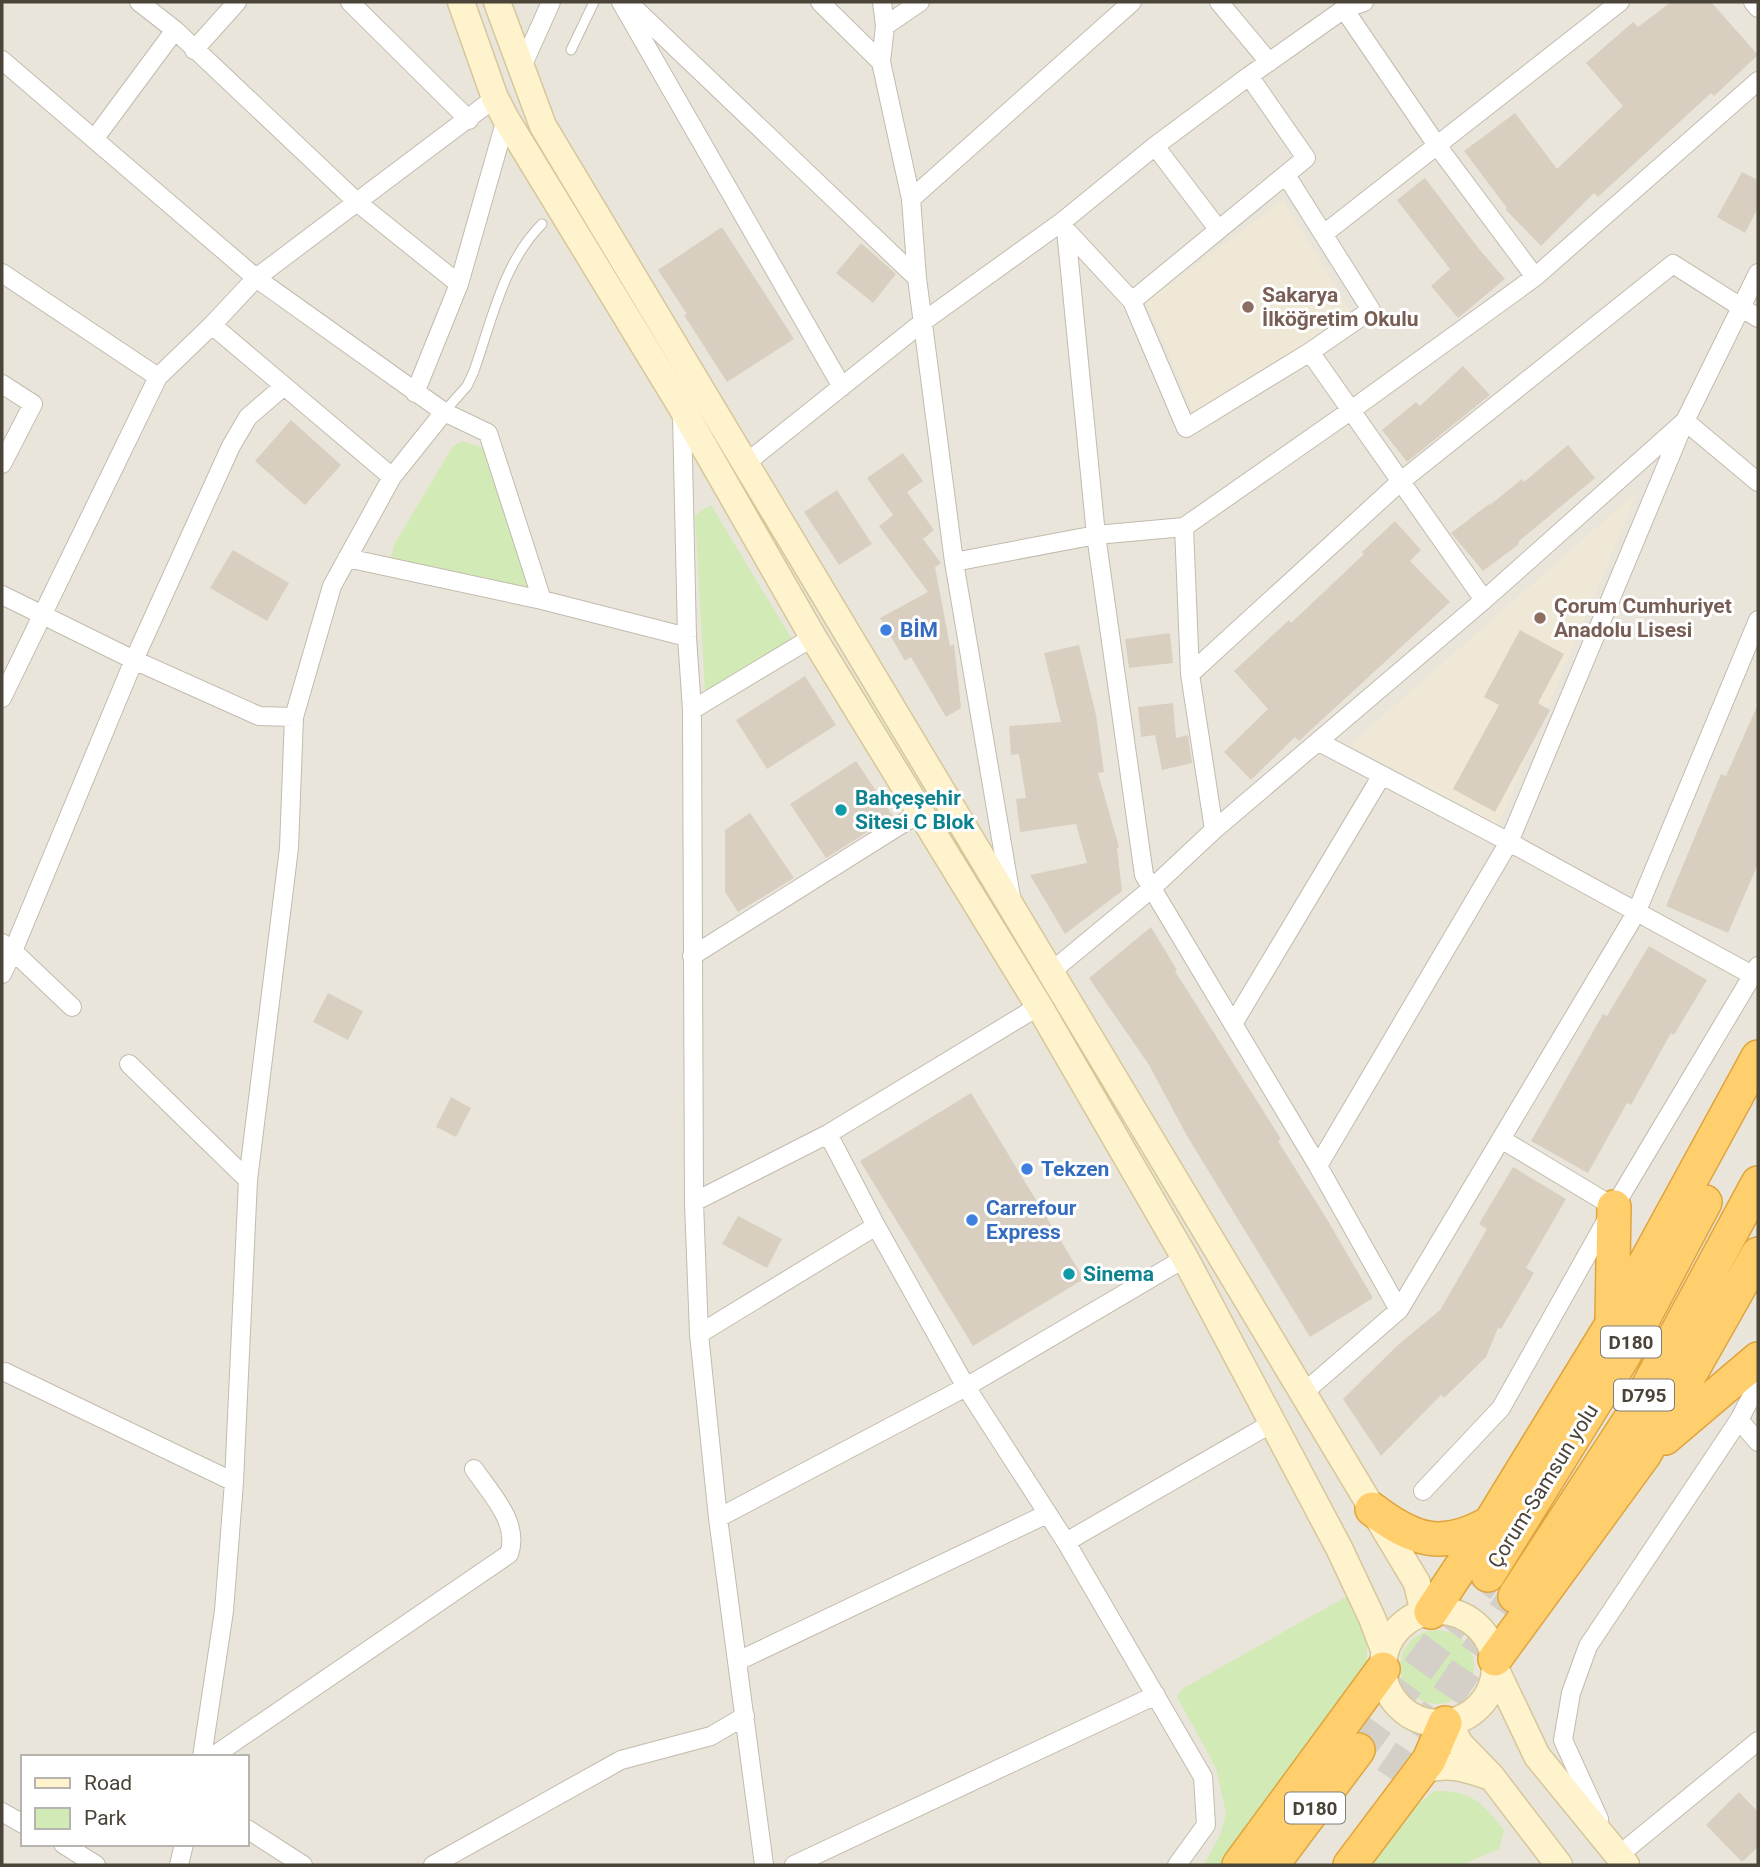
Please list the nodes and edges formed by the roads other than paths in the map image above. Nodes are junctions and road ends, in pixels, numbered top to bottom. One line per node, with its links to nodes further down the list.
1 (139, 2): 21 (street)
2 (237, 2): 22 (street)
3 (350, 2): 31 (street)
4 (461, 2): 30 (main road)
5 (497, 2): 27 (main road)
6 (551, 2): 27 (street)
7 (594, 2): 23 (lane)
8 (621, 2): 57 (street)
9 (628, 2): 46 (street)
10 (820, 2): 24 (street)
11 (882, 2): 20 (street)
12 (920, 2): 20 (street)
13 (1132, 2): 36 (street)
14 (1219, 2): 25 (street)
15 (1364, 2): 18 (street)
16 (1620, 2): 33 (street)
17 (1753, 2): 19 (street)
18 (1346, 5): 25 (street); 33 (street)
19 (1758, 8)
20 (884, 26): 24 (street)
21 (175, 30): 22 (street); 32 (street)
22 (194, 50): 37 (street)
23 (571, 50)
24 (881, 62): 36 (street)
25 (1269, 62): 28 (street)
26 (5, 68): 32 (street)
27 (521, 69): 63 (main road)
28 (1249, 76): 34 (street); 35 (street)
29 (1758, 81): 44 (street)
30 (500, 109): 31 (street); 47 (street); 59 (main road)
31 (469, 120): 37 (street)
32 (95, 138): 45 (street)
33 (1436, 144): 41 (street); 44 (street)
34 (1155, 146): 39 (street); 40 (street)
35 (1286, 175): 40 (street); 41 (street)
36 (911, 199): 46 (street)
37 (358, 203): 45 (street); 47 (street)
38 (542, 224): 61 (lane)
39 (1064, 225): 48 (street); 51 (street); 69 (street)
40 (1218, 229): 48 (street)
41 (1325, 233): 53 (street)
42 (2, 273): 54 (street)
43 (1758, 273): 49 (street)
44 (1535, 277): 60 (street)
45 (256, 278): 52 (street); 58 (street)
46 (917, 278): 51 (street)
47 (459, 284): 58 (street)
48 (1132, 301): 53 (street)
49 (1741, 308): 50 (street); 62 (street); 66 (street)
50 (1758, 318)
51 (924, 321): 57 (street); 71 (street)
52 (212, 325): 54 (street); 56 (street)
53 (1310, 352): 60 (street)
54 (158, 377): 75 (street)
55 (2, 384): 64 (street)
56 (283, 387): 65 (street); 79 (street)
57 (842, 387): 63 (street)
58 (415, 393): 61 (street)
59 (682, 408): 77 (street); 78 (main road)
60 (1350, 411): 66 (street); 68 (street)
61 (444, 412): 65 (street); 73 (street)
62 (1685, 421): 67 (street); 74 (street); 88 (street)
63 (746, 463): 90 (main road)
64 (2, 464)
65 (392, 477): 70 (street)
66 (1400, 482): 74 (street); 80 (street)
67 (1758, 482)
68 (1184, 527): 69 (street); 80 (street)
69 (1096, 535): 71 (street); 89 (street)
70 (347, 558): 73 (street); 83 (street)
71 (954, 562): 90 (street)
72 (2, 595): 75 (street)
73 (542, 600): 77 (street)
74 (1484, 600): 84 (street)
75 (43, 616): 79 (street); 81 (street)
76 (1758, 620): 91 (street)
77 (687, 636): 82 (street)
78 (813, 636): 82 (street); 86 (main road)
79 (134, 660): 83 (street); 92 (street)
80 (1190, 674): 87 (street)
81 (2, 698)
82 (692, 710): 93 (street)
83 (294, 717): 106 (street)
84 (1320, 742): 85 (street); 87 (street)
85 (1382, 775): 88 (street); 99 (street)
86 (921, 812): 93 (street); 97 (main road)
87 (1214, 830): 89 (street)
88 (1509, 842): 91 (street); 105 (street)
89 (1151, 889): 96 (street); 99 (street)
90 (1013, 909): 96 (main road)
91 (1636, 912): 94 (street); 104 (street)
92 (8, 947): 95 (street); 98 (street)
93 (692, 956): 108 (street)
94 (1756, 971): 109 (street)
95 (2, 974)
96 (1058, 982): 97 (main road); 120 (main road)
97 (1033, 997): 103 (street); 112 (main road)
98 (72, 1007)
99 (1233, 1024): 105 (street)
100 (1758, 1057): 114 (highway)
101 (129, 1064): 106 (street)
102 (1758, 1101): 133 (highway, Çorum-Samsun yolu / D180)
103 (828, 1134): 108 (street); 110 (street)
104 (1501, 1139): 109 (street); 113 (street)
105 (1318, 1166): 113 (street)
106 (248, 1180): 126 (street)
107 (1758, 1183): 134 (highway, Çorum-Samsun yolu / D795)
108 (694, 1202): 115 (street)
109 (1614, 1207): 114 (highway); 127 (street)
110 (876, 1226): 115 (street); 119 (street)
111 (1758, 1254): 124 (highway)
112 (1185, 1258): 119 (street); 122 (main road)
113 (1399, 1310): 120 (street)
114 (1612, 1324): 131 (highway)
115 (699, 1334): 130 (street)
116 (1758, 1359): 124 (highway)
117 (5, 1372): 126 (street)
118 (1758, 1384): 121 (street)
119 (966, 1387): 129 (street); 130 (street)
120 (1302, 1395): 128 (main road)
121 (1739, 1420): 123 (street); 154 (street)
122 (1272, 1423): 132 (street); 137 (main road)
123 (1758, 1442)
124 (1644, 1455): 138 (highway)
125 (474, 1469): 145 (street)
126 (234, 1482): 144 (street)
127 (1423, 1491)
128 (1372, 1509): 131 (highway); 135 (main road)
129 (1047, 1514): 132 (street); 136 (street)
130 (719, 1518): 136 (street)
131 (1490, 1523): 135 (highway)
132 (1066, 1542): 139 (street)
133 (1488, 1575)
134 (1514, 1598)
135 (1428, 1613): 137 (main road); 138 (main road)
136 (738, 1661): 140 (street)
137 (1384, 1661): 141 (main road); 162 (highway)
138 (1495, 1664): 141 (main road); 154 (main road)
139 (1156, 1695): 160 (street); 161 (street)
140 (745, 1716): 158 (street); 159 (street)
141 (1447, 1723): 146 (highway); 147 (main road)
142 (1758, 1741): 154 (street)
143 (1358, 1750): 163 (highway, D180)
144 (202, 1755)
145 (215, 1755)
146 (1422, 1770): 147 (main road); 165 (highway)
147 (1491, 1776): 166 (main road)
148 (1391, 1779): 164 (highway)
149 (2, 1812): 150 (street)
150 (21, 1823)
151 (248, 1830): 157 (street)
152 (66, 1846): 155 (street)
153 (184, 1846): 156 (street)
154 (1623, 1860)
155 (96, 1865)
156 (179, 1865)
157 (303, 1865)
158 (432, 1865)
159 (764, 1865)
160 (794, 1865)
161 (1177, 1865)
162 (1239, 1865)
163 (1272, 1865)
164 (1325, 1865)
165 (1350, 1865)
166 (1559, 1865)

